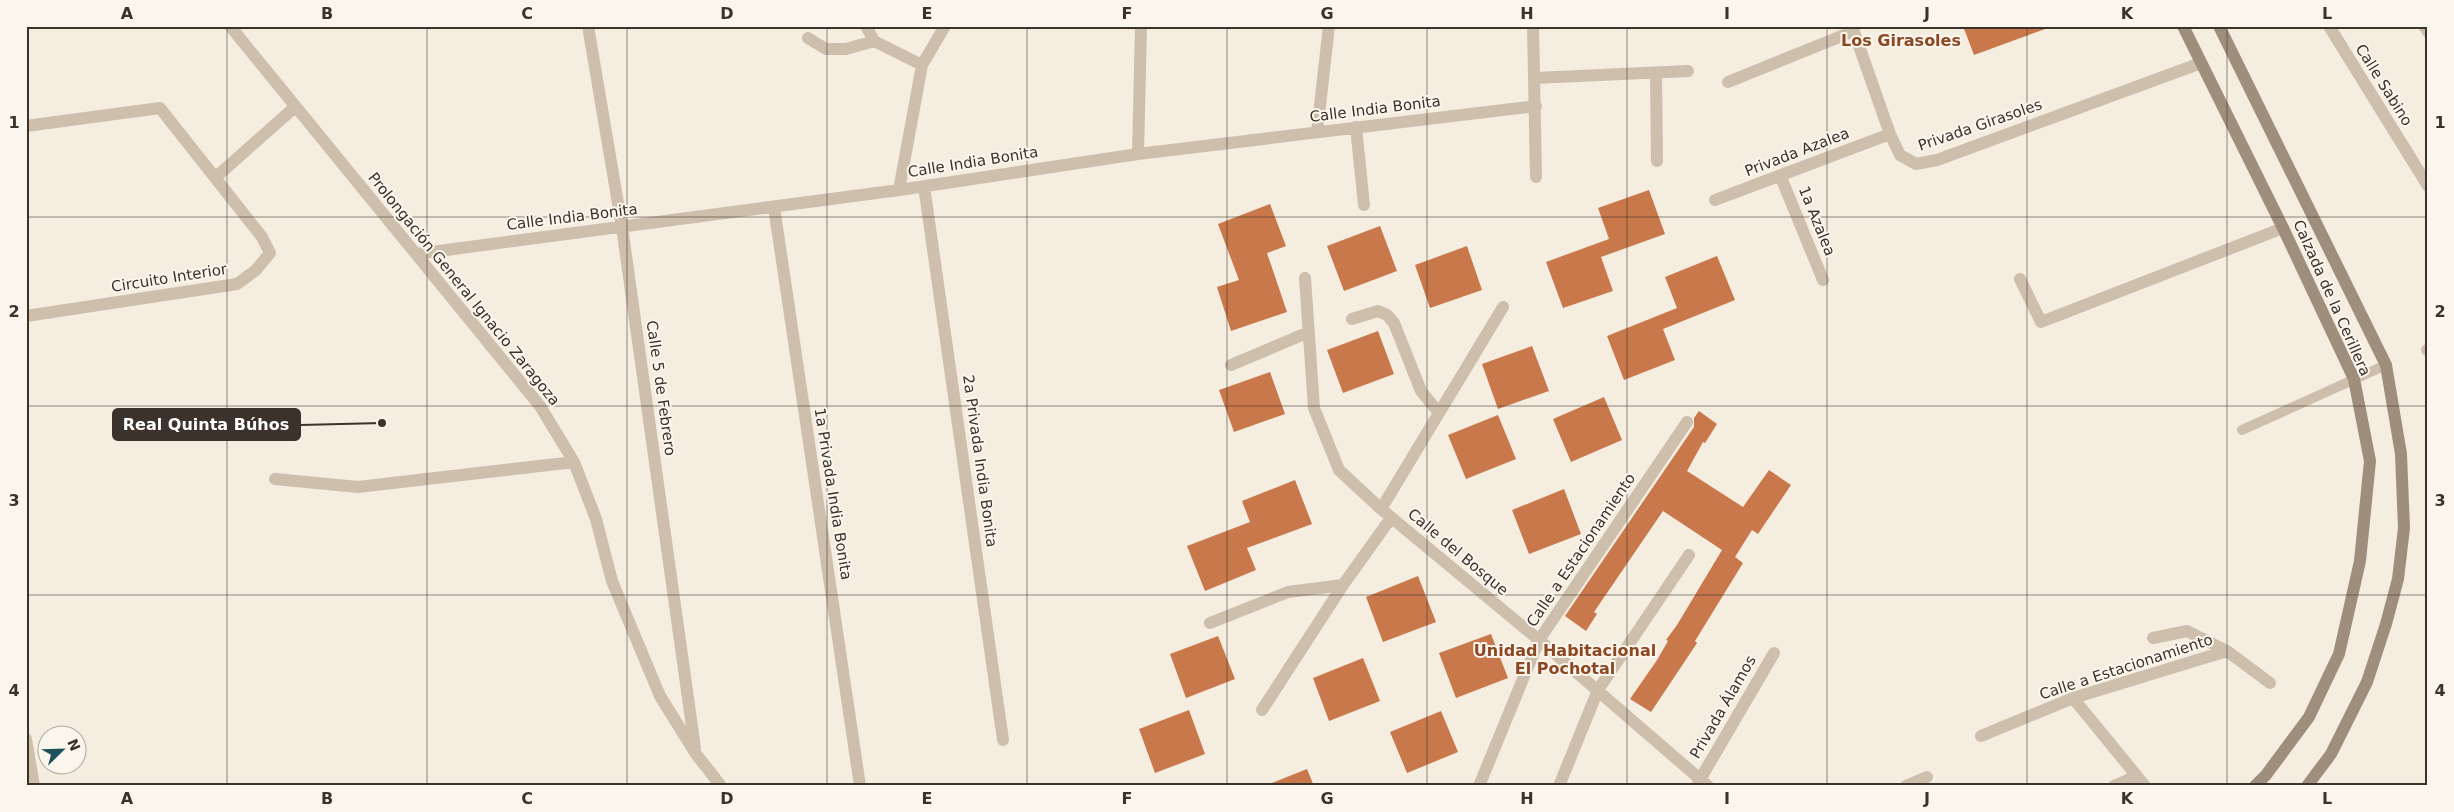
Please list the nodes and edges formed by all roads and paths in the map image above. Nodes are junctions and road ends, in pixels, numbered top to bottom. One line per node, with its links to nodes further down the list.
1 (230, 26): 23 (street, Prolongación General Ignacio Zaragoza)
2 (588, 26): 39 (street, Calle 5 de Febrero)
3 (866, 26): 15 (street)
4 (945, 26): 17 (street)
5 (1141, 26): 28 (street)
6 (1329, 26): 26 (street)
7 (1533, 26): 20 (street)
8 (2183, 26): 16 (street, Calzada de la Cerillera)
9 (2219, 26): 50 (street, Calzada de la Cerillera)
10 (2329, 26): 34 (street, Calle Sabino)
11 (2424, 26): 13 (street)
12 (1853, 29): 21 (street); 27 (street, Privada Girasoles)
13 (2428, 32)
14 (808, 38): 15 (street)
15 (874, 41): 17 (street)
16 (2200, 63): 27 (street, Privada Girasoles); 40 (street, Calzada de la Cerillera)
17 (922, 65): 35 (street)
18 (1688, 71): 19 (street)
19 (1656, 74): 20 (street); 29 (street)
20 (1535, 78): 22 (street)
21 (1728, 82)
22 (1536, 106): 25 (street, Calle India Bonita); 32 (street)
23 (295, 107): 31 (street); 41 (street, Prolongación General Ignacio Zaragoza)
24 (26, 126): 31 (street, Circuito Interior)
25 (1356, 127): 26 (street, Calle India Bonita); 37 (street)
26 (1317, 132): 28 (street, Calle India Bonita)
27 (1890, 134): 30 (street, Privada Azalea)
28 (1138, 154): 33 (street, Calle India Bonita)
29 (1657, 161)
30 (1780, 175): 36 (street, Privada Azalea); 44 (street, 1a Azalea)
31 (216, 177): 46 (street, Circuito Interior)
32 (1536, 178)
33 (924, 186): 35 (street, Calle India Bonita); 72 (street, 2a Privada India Bonita)
34 (2428, 186)
35 (899, 190): 38 (street, Calle India Bonita)
36 (1715, 200)
37 (1364, 205)
38 (774, 207): 39 (street, Calle India Bonita); 79 (street, 1a Privada India Bonita)
39 (622, 227): 41 (street, Calle India Bonita); 73 (street, Calle 5 de Febrero)
40 (2283, 228): 43 (street); 51 (street, Calzada de la Cerillera)
41 (416, 254): 55 (street, Prolongación General Ignacio Zaragoza)
42 (1305, 278): 48 (street, Calle del Bosque)
43 (2020, 279)
44 (1823, 280)
45 (1503, 307): 52 (street)
46 (26, 316)
47 (1352, 319): 52 (street)
48 (1309, 332): 49 (street); 57 (street, Calle del Bosque)
49 (1231, 365)
50 (2386, 365): 51 (lane); 85 (street, Calzada de la Cerillera)
51 (2354, 379): 54 (lane); 84 (street, Calzada de la Cerillera)
52 (1439, 413): 57 (street)
53 (1687, 422): 63 (street, Calle a Estacionamiento)
54 (2242, 430)
55 (574, 462): 56 (street); 73 (street, Prolongación General Ignacio Zaragoza)
56 (275, 479)
57 (1381, 509): 58 (street, Calle del Bosque)
58 (1391, 518): 60 (street); 63 (street, Calle del Bosque)
59 (1689, 555): 67 (street)
60 (1343, 585): 61 (street); 69 (street)
61 (1210, 623)
62 (2154, 638): 64 (street, Calle a Estacionamiento)
63 (1539, 640): 67 (street, Calle del Bosque); 80 (street, Calle a Estacionamiento)
64 (2227, 651): 66 (street, Calle a Estacionamiento); 68 (street, Calle a Estacionamiento)
65 (1774, 653): 76 (street, Privada Álamos)
66 (2270, 684)
67 (1598, 690): 76 (street, Calle del Bosque); 81 (street)
68 (2073, 698): 70 (street, Calle a Estacionamiento); 75 (street)
69 (1262, 710)
70 (1980, 736)
71 (26, 739): 77 (street)
72 (1003, 740)
73 (696, 754): 78 (street, Prolongación General Ignacio Zaragoza)
74 (1926, 777): 82 (street)
75 (2141, 781): 83 (street)
76 (1702, 783)
77 (34, 786)
78 (721, 786)
79 (860, 786)
80 (1479, 786)
81 (1559, 786)
82 (1906, 786)
83 (2114, 786)
84 (2255, 786)
85 (2307, 786)

